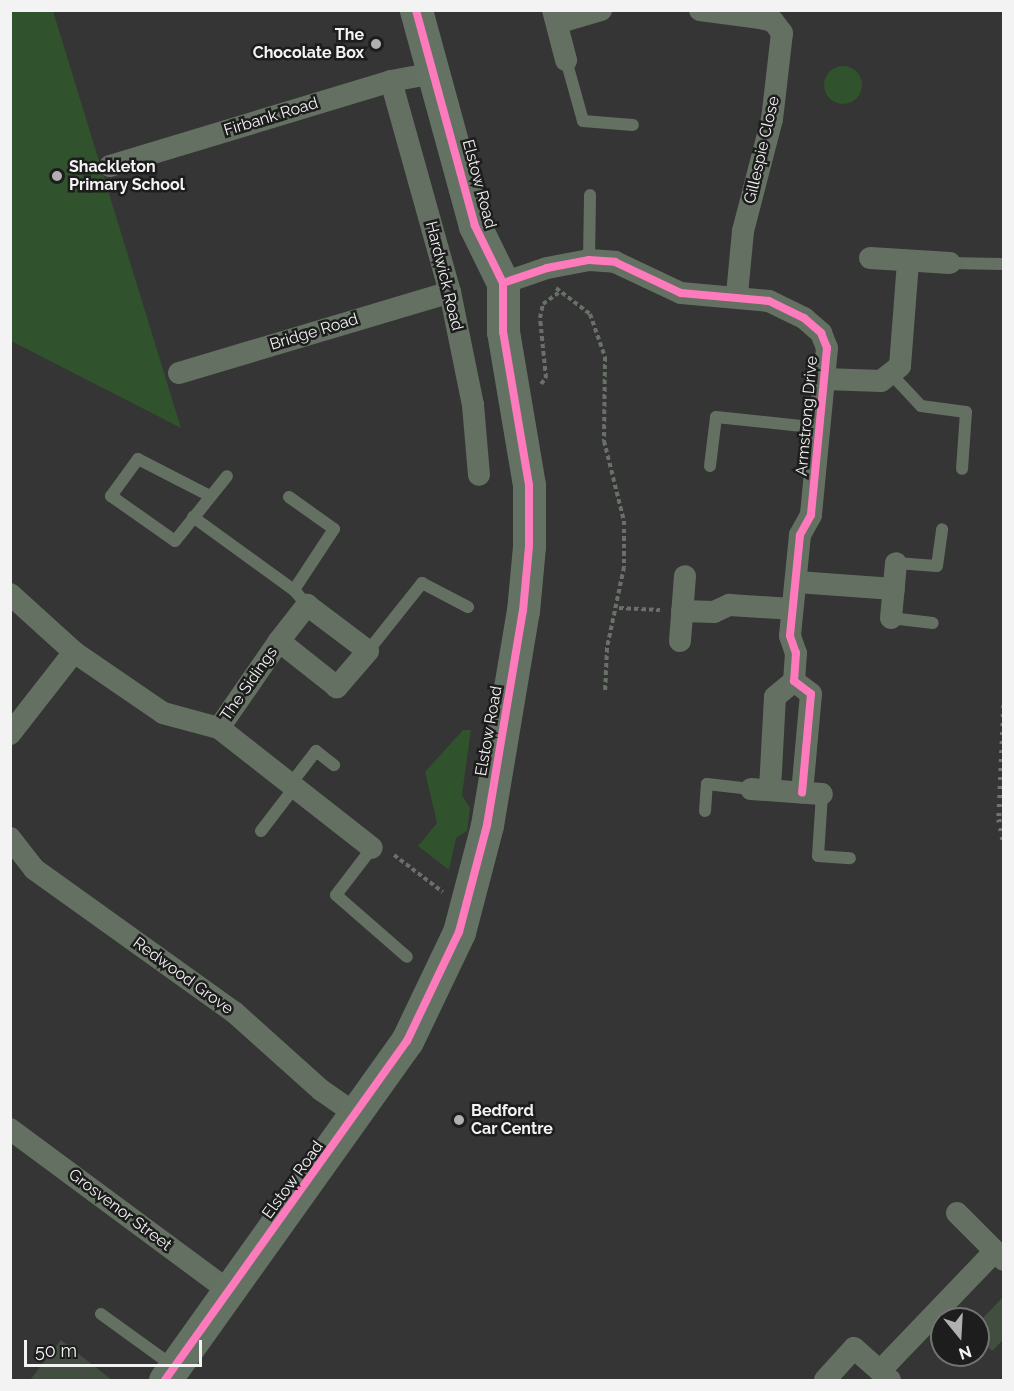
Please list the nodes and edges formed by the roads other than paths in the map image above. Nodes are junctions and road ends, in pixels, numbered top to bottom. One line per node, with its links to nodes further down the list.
1 (416, 10): 7 (street, Elstow Road)
2 (601, 10): 5 (street)
3 (700, 10): 4 (street, Gillespie Close)
4 (762, 14): 19 (street, Gillespie Close)
5 (555, 17): 6 (street)
6 (566, 60): 9 (lane)
7 (434, 73): 8 (street, Firbank Road); 17 (street, Elstow Road)
8 (391, 81): 10 (street, Firbank Road); 18 (street, Hardwick Road)
9 (633, 125)
10 (110, 166)
11 (590, 195): 13 (lane)
12 (870, 258): 14 (street)
13 (589, 260): 17 (street, Armstrong Drive); 19 (street, Armstrong Drive)
14 (908, 261): 15 (street); 21 (street)
15 (950, 263): 16 (lane)
16 (1001, 264)
17 (503, 283): 60 (street, Elstow Road)
18 (450, 292): 20 (street, Bridge Road); 26 (street, Hardwick Road)
19 (737, 295): 22 (street, Armstrong Drive)
20 (179, 373)
21 (892, 375): 22 (street); 25 (lane)
22 (824, 379): 23 (street, Armstrong Drive)
23 (820, 428): 24 (lane); 34 (street, Armstrong Drive)
24 (710, 466)
25 (962, 469)
26 (479, 475)
27 (226, 476): 28 (lane)
28 (210, 496): 30 (lane); 30 (lane)
29 (289, 497): 37 (lane)
30 (193, 517): 37 (lane)
31 (942, 529): 32 (lane)
32 (896, 563): 35 (street)
33 (685, 576): 40 (street)
34 (797, 582): 35 (street); 39 (street, Armstrong Drive)
35 (894, 589): 41 (street)
36 (10, 594): 46 (street)
37 (300, 598): 43 (street, The Sidings); 45 (street)
38 (468, 607): 45 (lane)
39 (792, 609): 40 (street); 47 (street, Armstrong Drive)
40 (682, 610): 44 (street)
41 (891, 618): 42 (lane)
42 (933, 623)
43 (279, 641): 45 (street, The Sidings); 48 (street, The Sidings)
44 (680, 641)
45 (368, 651)
46 (74, 652): 48 (street); 49 (street)
47 (794, 681): 52 (street); 53 (street)
48 (219, 728): 51 (street)
49 (10, 734)
50 (334, 765): 51 (lane)
51 (292, 786): 55 (lane); 57 (street)
52 (760, 789): 53 (street); 54 (lane)
53 (812, 794): 58 (lane)
54 (705, 811)
55 (261, 831)
56 (10, 838): 60 (street, Redwood Grove)
57 (372, 848): 59 (lane)
58 (850, 858)
59 (406, 957)
60 (357, 1115): 64 (street, Elstow Road)
61 (10, 1129): 64 (street, Grosvenor Street)
62 (957, 1213): 63 (street)
63 (999, 1256): 67 (street)
64 (229, 1292): 66 (street, Elstow Road)
65 (101, 1314): 66 (lane)
66 (170, 1374)
67 (885, 1376): 68 (street)
68 (825, 1380)

